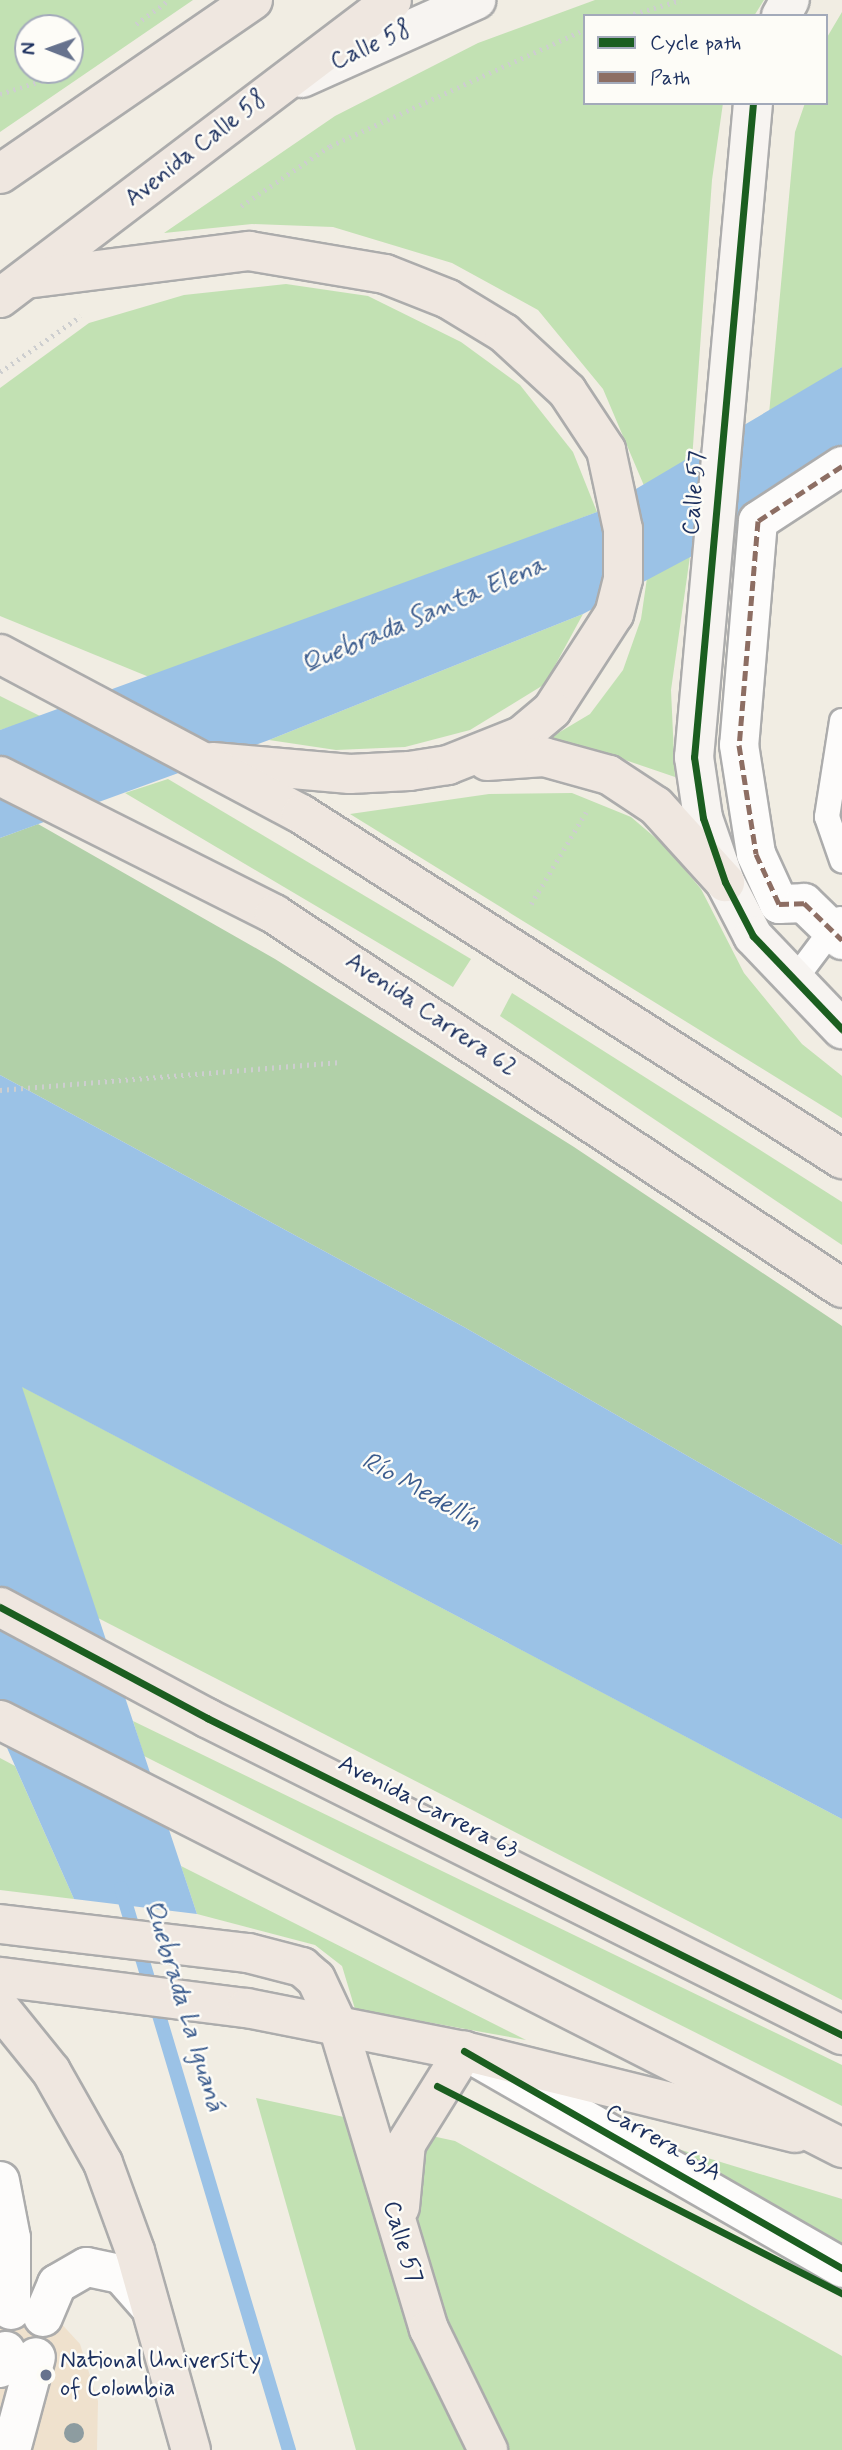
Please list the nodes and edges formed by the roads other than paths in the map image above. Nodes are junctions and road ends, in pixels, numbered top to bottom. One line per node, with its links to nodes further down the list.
1 (253, 0): 6 (main road)
2 (393, 0): 4 (main road, Avenida Calle 58)
3 (476, 0): 4 (street, Calle 58)
4 (266, 95): 7 (main road, Avenida Calle 58)
5 (753, 105): 15 (street, Calle 57)
6 (0, 174)
7 (13, 289): 12 (main road)
8 (842, 466): 16 (street)
9 (0, 654): 11 (main road)
10 (842, 721): 14 (lane)
11 (213, 762): 12 (main road); 19 (main road)
12 (448, 765): 15 (main road)
13 (0, 776): 20 (main road, Avenida Carrera 62)
14 (842, 860)
15 (725, 883): 17 (street, Calle 57)
16 (839, 929): 17 (lane)
17 (792, 983): 18 (street, Calle 57)
18 (842, 1029)
19 (842, 1159)
20 (842, 1289)
21 (0, 1607): 27 (main road, Avenida Carrera 63)
22 (0, 1720): 31 (main road)
23 (0, 1924): 26 (main road, Calle 57)
24 (0, 1976): 26 (main road)
25 (0, 2008): 30 (main road)
26 (338, 2026): 29 (main road); 33 (main road, Calle 57)
27 (842, 2035)
28 (0, 2047): 30 (main road)
29 (464, 2050): 31 (main road); 33 (main road); 34 (street, Carrera 63A)
30 (82, 2122): 35 (main road)
31 (835, 2145)
32 (0, 2181): 35 (street)
33 (401, 2241): 39 (main road, Calle 57)
34 (842, 2268)
35 (150, 2306): 38 (main road)
36 (14, 2358): 37 (street)
37 (11, 2450)
38 (191, 2450)
39 (488, 2450)

